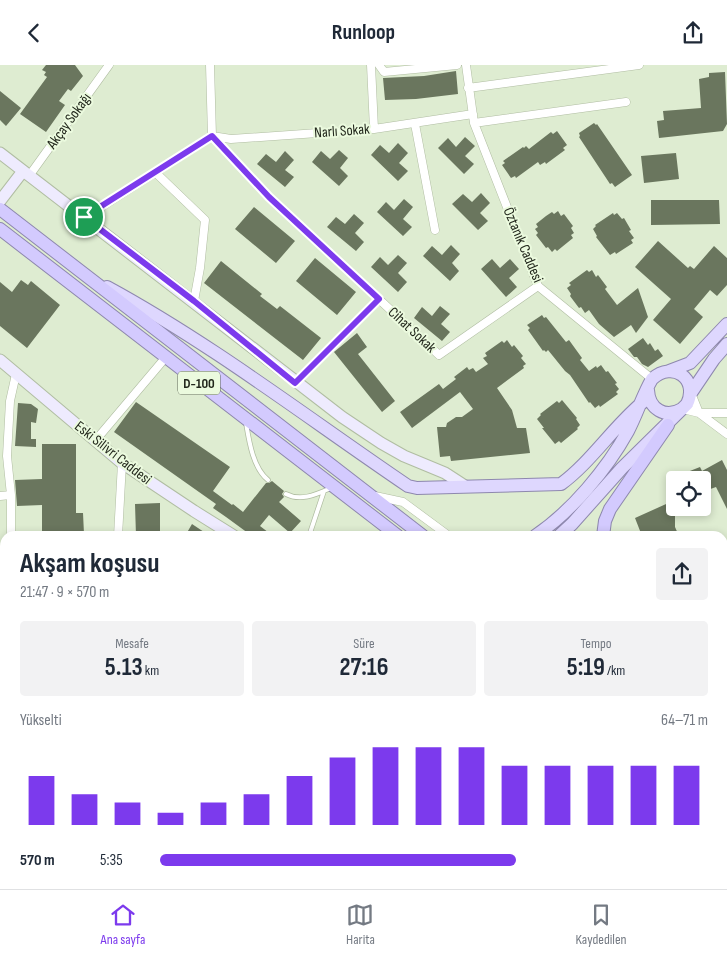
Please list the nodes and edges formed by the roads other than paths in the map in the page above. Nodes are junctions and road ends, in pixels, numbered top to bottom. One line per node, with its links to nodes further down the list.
1 (109, 65): 18 (street, Akçay Sokağı)
2 (210, 65): 15 (street)
3 (370, 65): 14 (street)
4 (379, 65): 8 (street)
5 (457, 65): 8 (street)
6 (466, 65): 9 (street, Öztanık Caddesi)
7 (639, 65): 9 (street)
8 (419, 67)
9 (468, 88): 11 (street, Öztanık Caddesi)
10 (626, 103): 12 (street)
11 (472, 114): 12 (street, Öztanık Caddesi); 13 (street, Narlı Sokak)
12 (474, 123): 25 (street, Öztanık Caddesi)
13 (415, 124): 14 (street, Narlı Sokak); 23 (street)
14 (374, 129): 15 (street, Narlı Sokak)
15 (212, 136): 17 (street); 26 (street, Cihat Sokak)
16 (0, 153): 18 (main road)
17 (156, 173): 21 (street); 27 (street)
18 (26, 174): 19 (main road); 21 (main road)
19 (0, 201)
20 (0, 209): 24 (highway, D-100)
21 (84, 217): 27 (main road)
22 (0, 229): 30 (highway, D-100)
23 (435, 230)
24 (91, 278): 47 (main road); 51 (highway, D-100)
25 (538, 286): 26 (street, Cihat Sokak); 35 (street, Öztanık Caddesi)
26 (379, 299): 34 (street)
27 (194, 301): 34 (main road)
28 (727, 324): 32 (main road)
29 (727, 344): 36 (main road)
30 (166, 357): 40 (highway, D-100); 43 (street)
31 (0, 360): 33 (main road, Eski Silivri Caddesi)
32 (669, 371): 35 (main road); 36 (main road)
33 (16, 374): 43 (main road, Eski Silivri Caddesi); 44 (street)
34 (295, 383): 47 (main road)
35 (648, 390): 37 (main road); 47 (main road); 60 (main road)
36 (690, 393): 37 (main road); 38 (street)
37 (683, 409): 38 (street); 41 (main road)
38 (699, 413): 39 (street); 42 (street)
39 (727, 413)
40 (245, 418): 46 (lane); 48 (highway, D-100)
41 (668, 425): 61 (main road); 62 (highway)
42 (727, 434)
43 (95, 441): 45 (main road, Eski Silivri Caddesi)
44 (3, 457): 50 (street)
45 (122, 463): 54 (street); 55 (main road, Eski Silivri Caddesi)
46 (268, 480)
47 (465, 486)
48 (329, 489): 49 (lane); 56 (lane); 57 (highway, D-100)
49 (286, 494)
50 (11, 495): 52 (street); 53 (street)
51 (370, 495): 58 (highway, D-100); 59 (street)
52 (0, 497)
53 (11, 531)
54 (118, 531)
55 (226, 531)
56 (311, 531)
57 (391, 531)
58 (417, 531)
59 (442, 531)
60 (541, 531)
61 (564, 531)
62 (604, 531)

